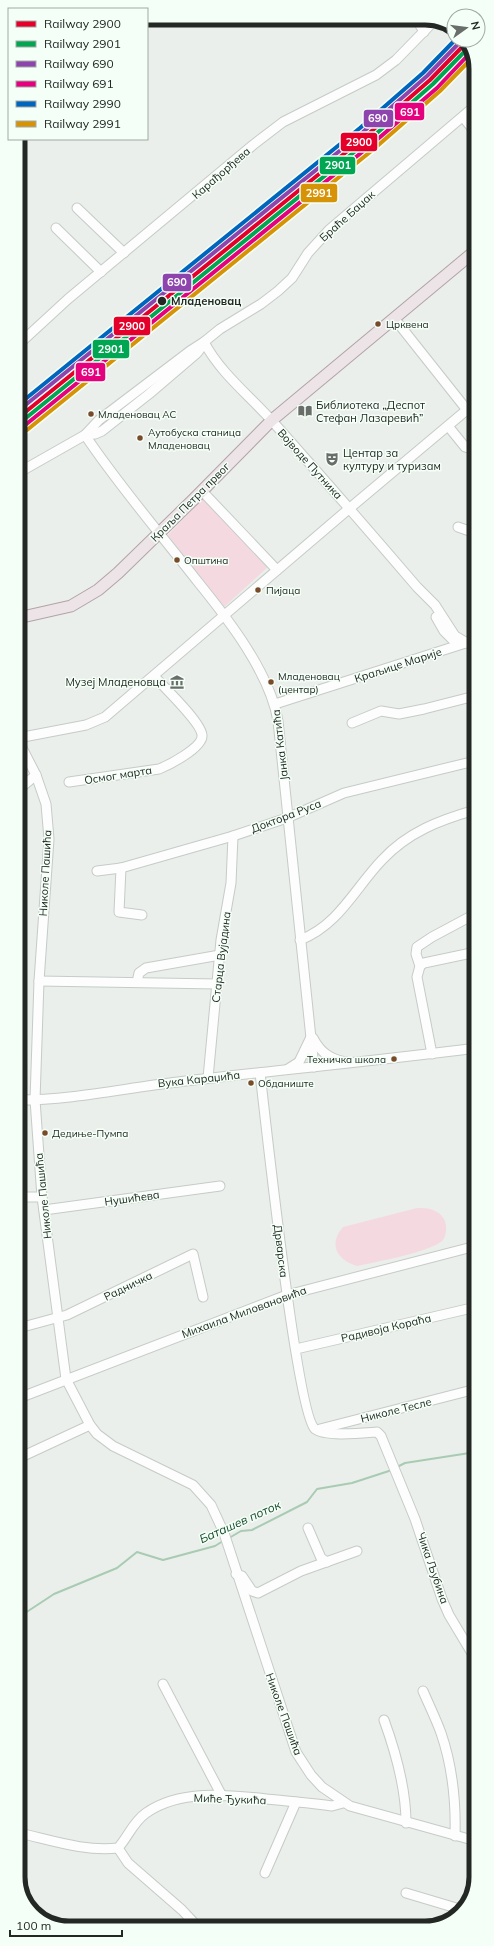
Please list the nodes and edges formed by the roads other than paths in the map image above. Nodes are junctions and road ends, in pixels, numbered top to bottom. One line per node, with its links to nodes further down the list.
1 (420, 25): 3 (street)
2 (430, 25): 3 (street, Карађорђева)
3 (424, 32): 9 (street, Карађорђева)
4 (469, 112): 5 (street, Браће Баџак)
5 (463, 117): 6 (street); 14 (street, Браће Баџак)
6 (469, 124)
7 (77, 208): 9 (street)
8 (56, 228): 11 (street)
9 (124, 253): 11 (street, Карађорђева)
10 (469, 255): 12 (main road, Краља Петра првог)
11 (101, 272): 13 (street, Карађорђева)
12 (394, 318): 15 (street); 16 (main road, Краља Петра првог)
13 (25, 339)
14 (204, 342): 16 (street, Војводе Путника); 18 (street, Браће Баџак)
15 (468, 410): 17 (street)
16 (272, 420): 21 (main road, Краља Петра првог); 22 (street, Војводе Путника)
17 (448, 426): 19 (street); 22 (street)
18 (85, 435): 20 (street, Браће Баџак); 25 (street, Јанка Катића)
19 (469, 448)
20 (25, 469)
21 (202, 490): 25 (main road, Краља Петра првог); 26 (street)
22 (349, 508): 26 (street); 27 (street, Војводе Путника)
23 (458, 527): 24 (street)
24 (469, 531)
25 (160, 532): 28 (street, Јанка Катића); 29 (main road, Краља Петра првог)
26 (277, 570): 28 (street)
27 (417, 586): 30 (street, Војводе Путника); 31 (street, Војводе Путника)
28 (224, 615): 33 (street); 35 (street, Јанка Катића)
29 (25, 616)
30 (444, 631): 31 (street, Војводе Путника); 32 (street)
31 (468, 643): 32 (street, Краљице Марије)
32 (439, 652): 35 (street, Краљице Марије)
33 (154, 676): 37 (street); 41 (street, Осмог марта)
34 (469, 697): 36 (street)
35 (274, 704): 44 (street, Јанка Катића)
36 (352, 723)
37 (25, 738)
38 (25, 753): 40 (street, Николе Пашића)
39 (469, 762): 44 (street, Доктора Руса)
40 (36, 775): 42 (street); 54 (street, Николе Пашића)
41 (69, 782)
42 (25, 784)
43 (469, 812): 50 (street)
44 (287, 818): 45 (street, Доктора Руса); 50 (street, Јанка Катића)
45 (234, 836): 46 (street, Доктора Руса); 52 (street, Старца Вујадина)
46 (121, 868): 47 (street, Доктора Руса); 48 (street)
47 (97, 871)
48 (142, 915)
49 (469, 918): 53 (street)
50 (300, 940): 57 (street, Јанка Катића)
51 (469, 953): 53 (street)
52 (220, 955): 55 (street); 56 (street, Старца Вујадина)
53 (420, 966): 59 (street)
54 (39, 981): 55 (street); 66 (street, Николе Пашића)
55 (137, 982): 56 (street)
56 (218, 984): 64 (street, Старца Вујадина)
57 (311, 1035): 60 (street); 61 (street, Јанка Катића); 62 (street)
58 (469, 1049): 59 (street, Вука Караџића)
59 (432, 1054): 60 (street, Вука Караџића)
60 (355, 1063): 61 (street, Вука Караџића)
61 (314, 1067): 62 (street, Вука Караџића)
62 (286, 1070): 63 (street, Вука Караџића)
63 (260, 1073): 64 (street, Вука Караџића); 72 (street, Дрварска)
64 (208, 1078): 66 (street, Вука Караџића)
65 (25, 1100): 66 (street, Вука Караџића)
66 (35, 1100): 68 (street, Николе Пашића)
67 (220, 1186): 70 (street, Нушићева)
68 (42, 1196): 69 (street); 70 (street, Николе Пашића)
69 (25, 1197)
70 (44, 1210): 75 (street, Николе Пашића)
71 (469, 1248): 72 (street, Михаила Миловановића)
72 (287, 1295): 77 (street, Дрварска); 78 (street, Михаила Миловановића)
73 (203, 1297): 75 (street, Радничка)
74 (469, 1309): 77 (street, Радивоја Кораћа)
75 (57, 1318): 76 (street, Радничка); 78 (street, Николе Пашића)
76 (25, 1325)
77 (296, 1349): 82 (street, Дрварска)
78 (66, 1379): 80 (street, Михаила Миловановића); 81 (street, Николе Пашића)
79 (469, 1392): 82 (street, Николе Тесле)
80 (25, 1396)
81 (90, 1425): 83 (street); 87 (street, Николе Пашића)
82 (317, 1430): 88 (street, Чика Љубина)
83 (25, 1455)
84 (308, 1528): 86 (street)
85 (357, 1552): 86 (street)
86 (327, 1562): 87 (street)
87 (236, 1574): 92 (street, Николе Пашића)
88 (469, 1648)
89 (163, 1684): 93 (street)
90 (423, 1691): 99 (street)
91 (384, 1720): 97 (street)
92 (322, 1787): 95 (street); 96 (street, Николе Пашића)
93 (222, 1796): 94 (street, Миће Ђукића); 101 (street, Миће Ђукића)
94 (296, 1802): 95 (street, Миће Ђукића); 102 (street)
95 (311, 1803): 96 (street, Миће Ђукића)
96 (343, 1803): 97 (street, Николе Пашића)
97 (406, 1823): 99 (street, Николе Пашића)
98 (25, 1834): 101 (street)
99 (455, 1836): 100 (street, Николе Пашића)
100 (469, 1839)
101 (118, 1848): 105 (street)
102 (265, 1873)
103 (406, 1893): 104 (street)
104 (456, 1908)
105 (192, 1921)

